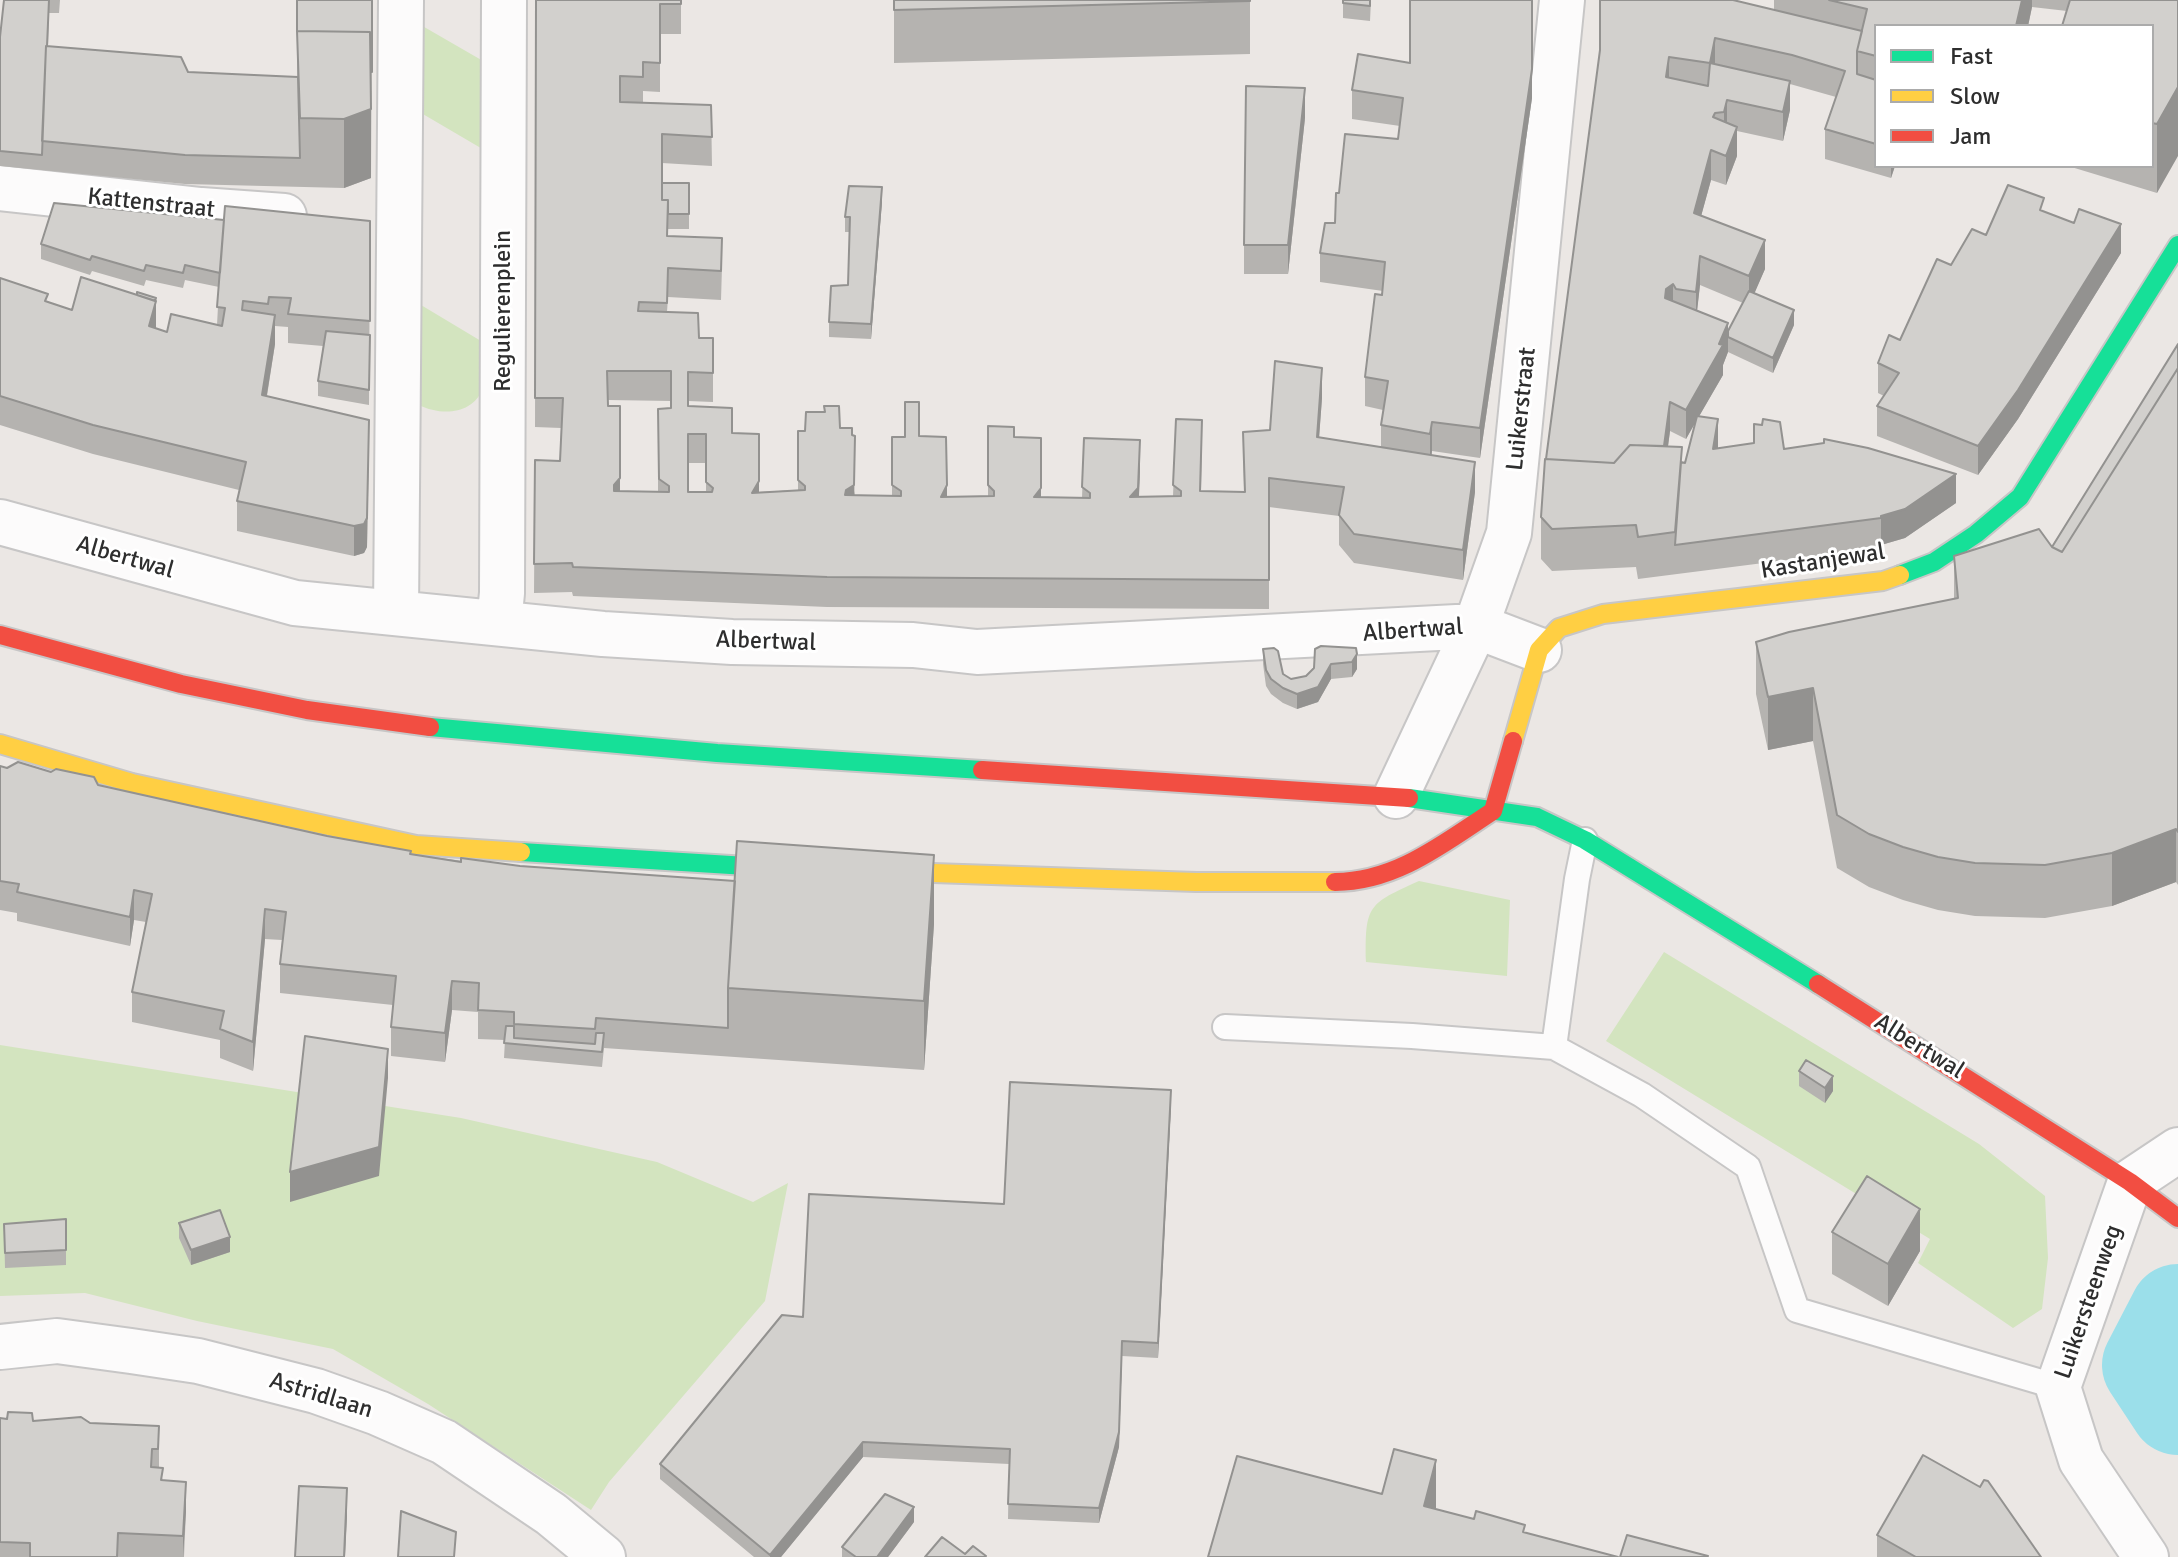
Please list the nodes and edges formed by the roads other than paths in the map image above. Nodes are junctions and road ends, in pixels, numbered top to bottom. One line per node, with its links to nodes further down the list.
1 (401, 0): 5 (street)
2 (504, 0): 9 (street, Regulierenplein)
3 (1562, 0): 10 (street, Luikerstraat)
4 (0, 188): 5 (street, Kattenstraat)
5 (399, 223): 8 (street)
6 (2178, 245): 12 (street, Kastanjewal)
7 (0, 522): 8 (street, Albertwal)
8 (396, 613): 9 (street, Albertwal)
9 (499, 623): 10 (street, Albertwal)
10 (1476, 626): 12 (street, Albertwal); 14 (street, Luikerstraat)
11 (0, 635): 14 (street, Albertwal)
12 (1539, 650): 15 (street)
13 (0, 744): 17 (street)
14 (1396, 796): 15 (street, Albertwal)
15 (1493, 811): 16 (street, Albertwal); 18 (street)
16 (1585, 840): 20 (lane); 22 (street, Albertwal)
17 (819, 869)
18 (851, 870)
19 (1225, 1027): 20 (lane)
20 (1554, 1047): 25 (lane)
21 (2178, 1150): 22 (street)
22 (2130, 1182): 23 (street); 25 (street, Luikersteenweg)
23 (2178, 1218)
24 (0, 1347): 26 (street, Astridlaan)
25 (2058, 1387): 27 (street, Luikersteenweg)
26 (603, 1557)
27 (2146, 1557)

